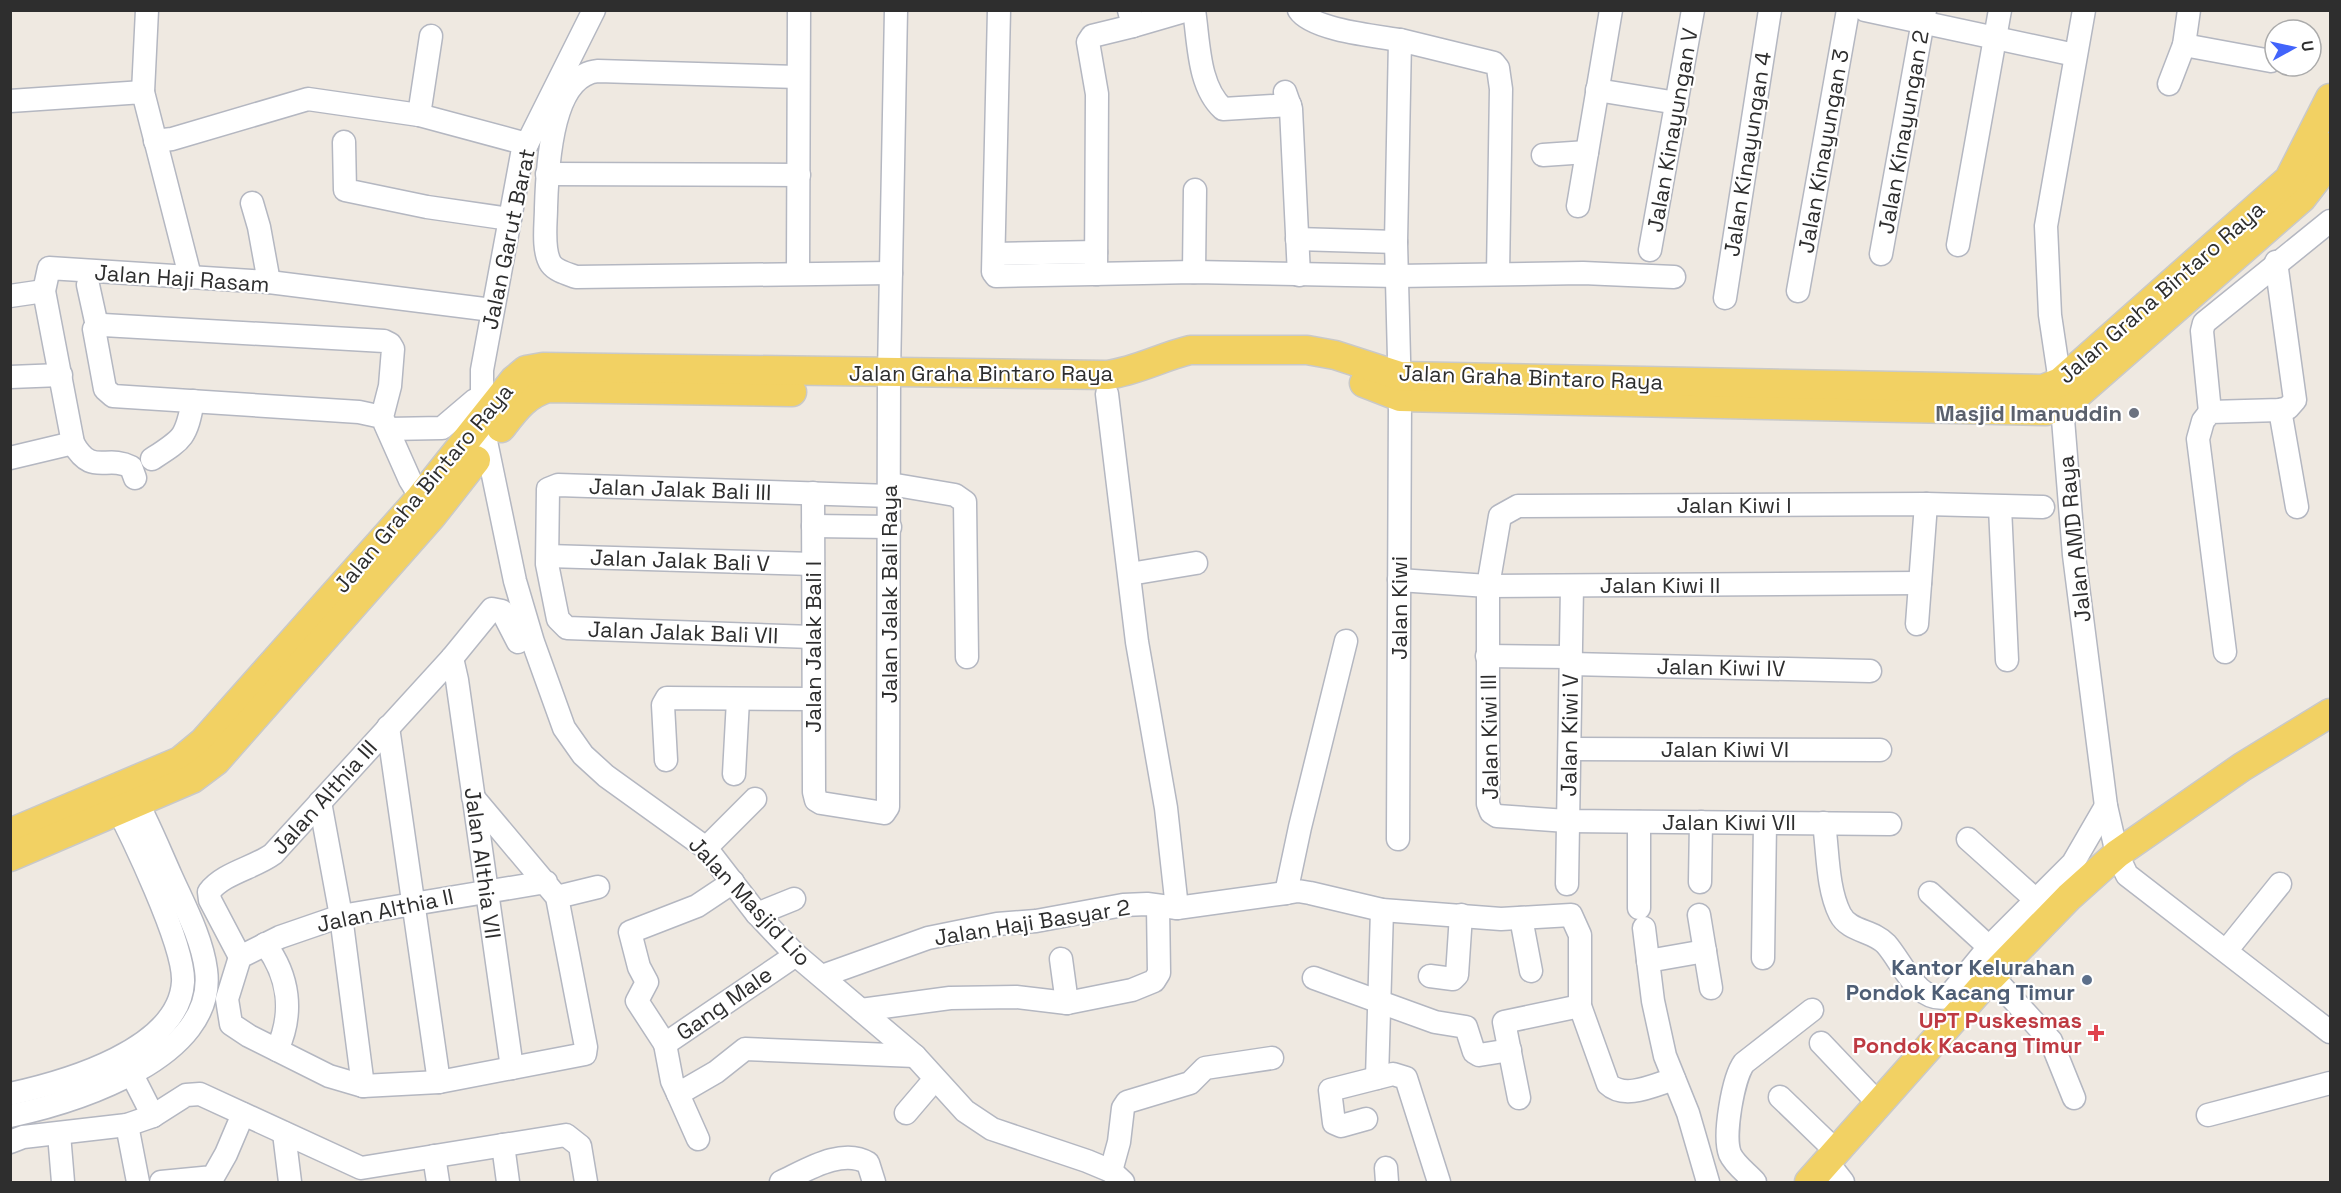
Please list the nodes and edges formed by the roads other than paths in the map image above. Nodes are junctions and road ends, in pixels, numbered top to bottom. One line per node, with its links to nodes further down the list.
1 (147, 10): 28 (street)
2 (594, 10): 35 (street, Jalan Garut Barat)
3 (799, 10): 25 (street)
4 (896, 10): 57 (street, Jalan Jalak Bali Raya)
5 (999, 10): 52 (street)
6 (1188, 10): 18 (street)
7 (1194, 10): 47 (street)
8 (1299, 10): 21 (street)
9 (1611, 10): 27 (street)
10 (1693, 10): 31 (street, Jalan Kinayungan V)
11 (1770, 10): 69 (street, Jalan Kinayungan 4)
12 (1848, 10): 67 (street, Jalan Kinayungan 3)
13 (1865, 10): 17 (street)
14 (2000, 10): 20 (street)
15 (2084, 10): 23 (street, Jalan AMD Raya)
16 (2189, 10): 22 (street)
17 (1923, 16): 20 (street); 53 (street, Jalan Kinayungan 2)
18 (1131, 18): 51 (street)
19 (431, 36): 32 (street)
20 (1995, 38): 23 (street); 49 (street)
21 (1400, 40): 48 (street, Jalan Kiwi); 60 (street)
22 (2184, 45): 24 (street); 26 (street)
23 (2075, 55): 77 (street, Jalan AMD Raya)
24 (2263, 60)
25 (798, 77): 39 (street); 40 (street)
26 (2169, 84)
27 (1597, 90): 31 (street); 37 (street)
28 (143, 92): 30 (street); 33 (street)
29 (2331, 98): 46 (main road, Jalan Graha Bintaro Raya)
30 (10, 101)
31 (1677, 103): 50 (street, Jalan Kinayungan V)
32 (419, 115): 33 (street); 35 (street)
33 (155, 141): 61 (street)
34 (344, 142): 44 (street)
35 (527, 144): 44 (street, Jalan Garut Barat)
36 (2331, 147): 46 (main road, Jalan Graha Bintaro Raya)
37 (1587, 152): 38 (street); 43 (street)
38 (1543, 155)
39 (547, 174): 40 (street); 56 (street)
40 (799, 175): 56 (street)
41 (1195, 190): 55 (street)
42 (252, 203): 64 (street)
43 (1578, 206)
44 (510, 219): 70 (street, Jalan Garut Barat)
45 (2331, 221): 54 (street)
46 (2250, 229): 77 (main road, Jalan Graha Bintaro Raya)
47 (1298, 239): 48 (street); 59 (street)
48 (1396, 242): 62 (street, Jalan Kiwi)
49 (1958, 245)
50 (1650, 250)
51 (1096, 252): 52 (street); 58 (street)
52 (994, 254): 58 (street)
53 (1881, 254)
54 (2276, 262): 79 (street); 80 (street)
55 (1194, 272): 58 (street); 59 (street)
56 (798, 273): 57 (street)
57 (891, 273): 74 (street, Jalan Jalak Bali Raya)
58 (1096, 274)
59 (1299, 274): 62 (street)
60 (1498, 274): 62 (street); 63 (street)
61 (190, 276): 64 (street, Jalan Haji Rasam); 66 (street, Jalan Haji Rasam)
62 (1397, 276): 75 (street, Jalan Kiwi)
63 (1674, 277)
64 (269, 282): 70 (street, Jalan Haji Rasam)
65 (88, 285): 71 (street)
66 (44, 291): 68 (street); 72 (street)
67 (1798, 291)
68 (10, 296)
69 (1725, 298)
70 (492, 310): 81 (street, Jalan Garut Barat)
71 (97, 326): 78 (street); 82 (street)
72 (61, 375): 73 (street); 83 (street)
73 (10, 377)
74 (889, 384): 75 (main road, Jalan Graha Bintaro Raya); 76 (main road, Jalan Graha Bintaro Raya); 81 (main road, Jalan Graha Bintaro Raya); 87 (street, Jalan Jalak Bali Raya)
75 (1400, 386): 76 (main road, Jalan Graha Bintaro Raya); 77 (main road, Jalan Graha Bintaro Raya); 100 (street, Jalan Kiwi)
76 (1107, 394): 99 (street)
77 (2061, 394): 128 (street, Jalan AMD Raya)
78 (193, 401): 82 (street); 85 (street)
79 (2280, 410): 80 (street); 93 (street)
80 (2210, 412): 108 (street)
81 (481, 422): 82 (street); 90 (main road, Jalan Graha Bintaro Raya); 140 (street, Jalan Masjid Lio)
82 (385, 423): 90 (street)
83 (73, 443): 84 (street); 86 (street)
84 (10, 458)
85 (152, 459)
86 (135, 478)
87 (890, 490): 88 (street, Jalan Jalak Bali III); 95 (street, Jalan Jalak Bali Raya); 110 (street, Jalan Jalak Bali III)
88 (813, 493): 94 (street, Jalan Jalak Bali I); 96 (street, Jalan Jalak Bali III)
89 (1926, 504): 91 (street, Jalan Kiwi I); 101 (street); 102 (street, Jalan Kiwi I)
90 (426, 507): 124 (main road, Jalan Graha Bintaro Raya)
91 (2000, 507): 92 (street, Jalan Kiwi I); 113 (street)
92 (2043, 507)
93 (2297, 507)
94 (813, 526): 95 (street); 98 (street, Jalan Jalak Bali I)
95 (890, 527): 126 (street, Jalan Jalak Bali Raya)
96 (548, 556): 98 (street, Jalan Jalak Bali V); 105 (street, Jalan Jalak Bali VII)
97 (1196, 563): 99 (street)
98 (813, 564): 105 (street, Jalan Jalak Bali I)
99 (1130, 574): 155 (street)
100 (1399, 580): 102 (street, Jalan Kiwi II); 139 (street, Jalan Kiwi)
101 (1920, 583): 103 (street, Jalan Kiwi II); 104 (street)
102 (1488, 586): 103 (street, Jalan Kiwi II); 109 (street, Jalan Kiwi III)
103 (1572, 586): 112 (street, Jalan Kiwi V)
104 (1917, 624)
105 (812, 637): 115 (street, Jalan Jalak Bali I)
106 (1347, 641): 150 (street)
107 (518, 642): 111 (street, Jalan Althia III)
108 (2225, 652)
109 (1487, 656): 112 (street, Jalan Kiwi IV); 129 (street, Jalan Kiwi III)
110 (967, 657)
111 (452, 658): 118 (street, Jalan Althia III); 123 (street, Jalan Althia VII)
112 (1571, 660): 114 (street, Jalan Kiwi IV); 119 (street, Jalan Kiwi V)
113 (2007, 660)
114 (1870, 671)
115 (812, 699): 116 (street); 126 (street, Jalan Jalak Bali I)
116 (738, 700): 121 (street); 122 (street)
117 (2331, 713): 141 (main road)
118 (388, 727): 127 (street, Jalan Althia III); 154 (street)
119 (1570, 748): 120 (street, Jalan Kiwi VI); 129 (street, Jalan Kiwi V)
120 (1880, 750)
121 (666, 760)
122 (734, 774)
123 (473, 797): 148 (street); 149 (street, Jalan Althia VII)
124 (123, 798): 137 (main road, Jalan Graha Bintaro Raya); 142 (main road, Jalan Graha Bintaro Raya); 176 (street); 178 (street)
125 (755, 799): 140 (street)
126 (816, 800)
127 (320, 802): 135 (street, Jalan Althia III); 136 (street)
128 (2106, 806): 141 (street, Jalan AMD Raya); 153 (street)
129 (1567, 821): 130 (street, Jalan Kiwi VII); 145 (street, Jalan Kiwi V)
130 (1639, 822): 131 (street, Jalan Kiwi VII); 170 (street)
131 (1701, 822): 132 (street, Jalan Kiwi VII); 144 (street)
132 (1765, 823): 133 (street, Jalan Kiwi VII); 168 (street)
133 (1824, 823): 134 (street, Jalan Kiwi VII); 163 (street)
134 (1890, 824)
135 (298, 826): 136 (street); 167 (street, Jalan Althia III)
136 (326, 830): 160 (street)
137 (10, 833)
138 (1968, 839): 153 (street)
139 (1398, 840)
140 (706, 848): 143 (street, Jalan Masjid Lio)
141 (2117, 854): 165 (street, Jalan AMD Raya); 174 (main road)
142 (10, 857)
143 (733, 882): 157 (street, Jalan Masjid Lio); 187 (street)
144 (1700, 882)
145 (1567, 884)
146 (2280, 884): 165 (street)
147 (598, 887): 148 (street, Jalan Althia II)
148 (552, 889): 149 (street, Jalan Althia II); 193 (street)
149 (487, 891): 154 (street, Jalan Althia II); 193 (street, Jalan Althia VII)
150 (1286, 893): 155 (street, Jalan Haji Basyar 2); 156 (street, Jalan Haji Basyar 2)
151 (1930, 893): 163 (street)
152 (794, 899): 157 (street)
153 (2036, 900): 163 (street)
154 (413, 902): 160 (street, Jalan Althia II); 197 (street)
155 (1168, 907): 172 (street, Jalan Haji Basyar 2); 181 (street)
156 (1382, 910): 158 (street, Jalan Haji Basyar 2); 179 (street)
157 (757, 914): 166 (street, Jalan Masjid Lio)
158 (1461, 915): 161 (street, Jalan Haji Basyar 2); 173 (street)
159 (1699, 915): 164 (street)
160 (341, 916): 162 (street, Jalan Althia II); 199 (street)
161 (1521, 918): 171 (street); 182 (street, Jalan Haji Basyar 2)
162 (265, 944): 167 (street, Jalan Althia II); 188 (street)
163 (1989, 947)
164 (1705, 951): 170 (street); 177 (street)
165 (2226, 951): 185 (street, Jalan AMD Raya)
166 (796, 955): 172 (street, Jalan Masjid Lio); 187 (street, Gang Male)
167 (240, 957): 180 (street)
168 (1763, 958)
169 (1061, 959): 181 (street)
170 (1648, 961): 196 (street)
171 (1531, 971)
172 (822, 976): 183 (street, Jalan Masjid Lio)
173 (1430, 976)
174 (1992, 976): 204 (street); 205 (main road)
175 (1314, 978): 179 (street)
176 (182, 988): 178 (street); 192 (street)
177 (1711, 988)
178 (204, 993): 180 (street); 192 (street)
179 (1381, 1000): 189 (street); 194 (street)
180 (227, 1004): 188 (street)
181 (1067, 1004): 183 (street)
182 (1580, 1006): 189 (street); 196 (street)
183 (861, 1010): 190 (street, Jalan Masjid Lio)
184 (1812, 1010): 236 (street)
185 (2331, 1032)
186 (1821, 1043): 205 (street)
187 (665, 1044): 201 (street, Gang Male)
188 (277, 1050): 199 (street)
189 (1510, 1050): 203 (street)
190 (915, 1056): 195 (street, Jalan Masjid Lio); 201 (street)
191 (1272, 1058): 223 (street)
192 (127, 1064): 200 (street); 209 (street); 210 (street)
193 (512, 1068): 197 (street)
194 (1377, 1078): 211 (street); 234 (street)
195 (935, 1079): 206 (street); 223 (street, Jalan Masjid Lio)
196 (1674, 1079): 235 (street)
197 (439, 1082): 199 (street)
198 (2331, 1083): 208 (street)
199 (363, 1086)
200 (10, 1094)
201 (678, 1094): 215 (street, Gang Male)
202 (1780, 1097): 219 (street)
203 (1519, 1098)
204 (2074, 1098)
205 (1879, 1104): 219 (main road)
206 (906, 1113)
207 (243, 1114): 210 (street); 213 (street); 225 (street)
208 (2208, 1115)
209 (10, 1116)
210 (153, 1116): 212 (street)
211 (1366, 1119)
212 (127, 1125): 214 (street); 227 (street)
213 (284, 1133): 221 (street); 229 (street)
214 (59, 1134): 216 (street); 226 (street)
215 (698, 1139)
216 (10, 1142)
217 (503, 1145): 218 (street); 222 (street); 231 (street)
218 (435, 1156): 221 (street); 230 (street)
219 (1829, 1170)
220 (871, 1173): 224 (street)
221 (362, 1175)
222 (585, 1175): 232 (street)
223 (1117, 1177)
224 (802, 1178): 233 (street)
225 (213, 1180): 228 (street)
226 (63, 1182)
227 (138, 1182)
228 (161, 1182)
229 (290, 1182)
230 (438, 1182)
231 (508, 1182)
232 (601, 1182)
233 (781, 1182)
234 (1439, 1182)
235 (1708, 1182)
236 (1755, 1182)

